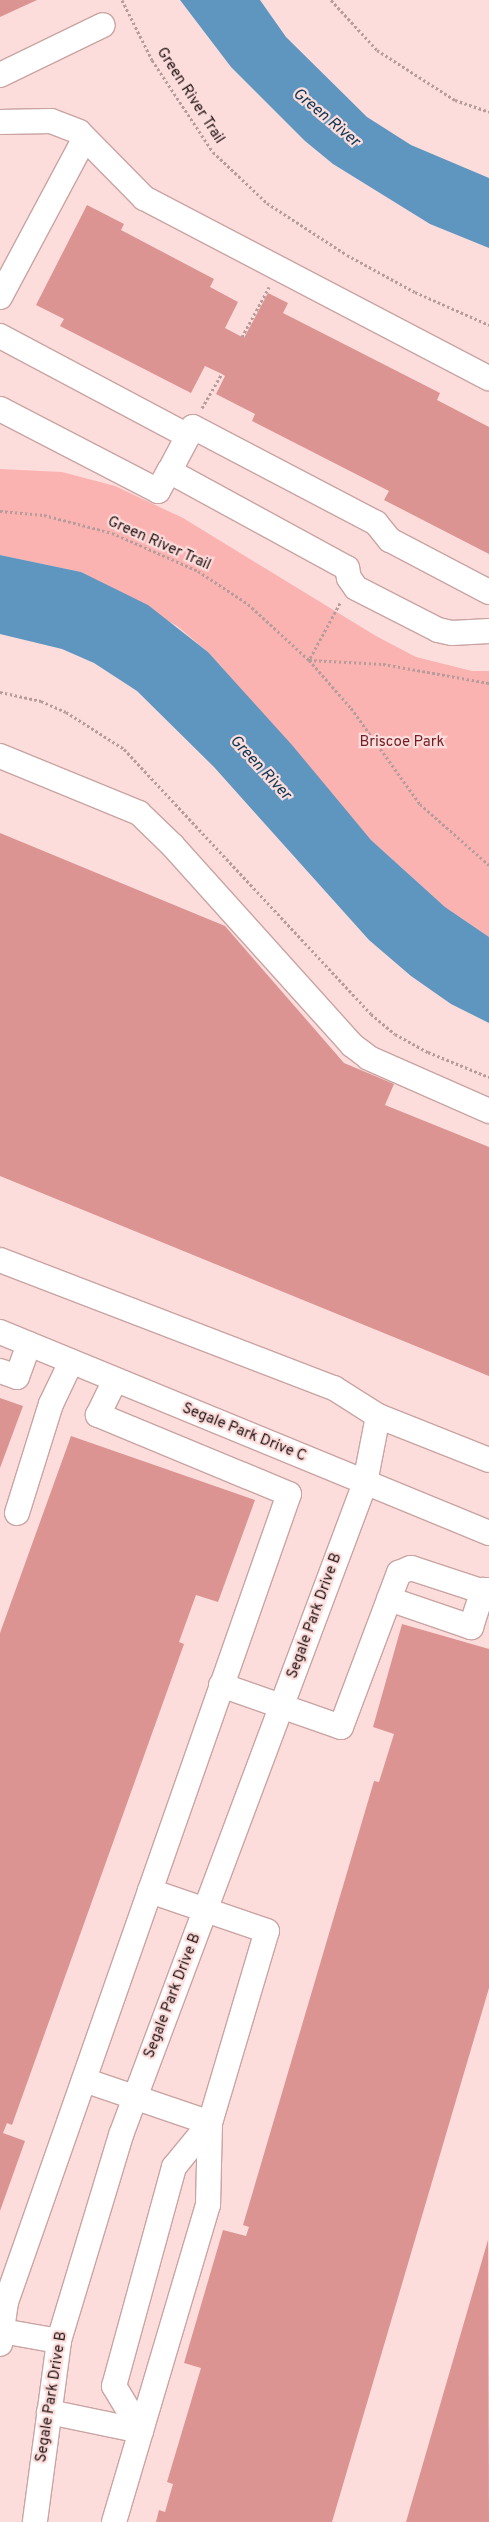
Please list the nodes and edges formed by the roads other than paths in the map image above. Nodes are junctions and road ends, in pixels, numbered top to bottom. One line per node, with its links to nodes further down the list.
1 (112, 21): 2 (street)
2 (0, 75)
3 (0, 122): 4 (street)
4 (85, 138): 5 (street); 7 (street)
5 (0, 297)
6 (0, 336): 9 (street)
7 (489, 378)
8 (0, 409): 10 (street)
9 (187, 435): 10 (street); 11 (street)
10 (170, 471): 12 (street)
11 (489, 592)
12 (489, 631)
13 (0, 756): 14 (street)
14 (489, 1110)
15 (0, 1260): 21 (street)
16 (0, 1332): 17 (street, Segale Park Drive C)
17 (29, 1344): 18 (street, Segale Park Drive C); 19 (street)
18 (71, 1362): 20 (street, Segale Park Drive C); 24 (street)
19 (0, 1371)
20 (115, 1380): 23 (street, Segale Park Drive C); 28 (street)
21 (378, 1416): 22 (street); 23 (street, Segale Park Drive B)
22 (489, 1460)
23 (365, 1483): 25 (street, Segale Park Drive C); 29 (street, Segale Park Drive B)
24 (17, 1513)
25 (489, 1533)
26 (486, 1590): 27 (street); 27 (street)
27 (389, 1599): 29 (street)
28 (221, 1685): 29 (street); 30 (street)
29 (282, 1705): 31 (street, Segale Park Drive B)
30 (150, 1891): 31 (street); 32 (street)
31 (206, 1910): 33 (street, Segale Park Drive B); 34 (street)
32 (84, 2080): 33 (street); 35 (street)
33 (135, 2098): 34 (street); 36 (street, Segale Park Drive B)
34 (210, 2123): 38 (street); 38 (street)
35 (1, 2337): 36 (street)
36 (59, 2341): 37 (street, Segale Park Drive B)
37 (48, 2412): 38 (street); 39 (street, Segale Park Drive B)
38 (141, 2431): 40 (street)
39 (34, 2522)
40 (114, 2522)

